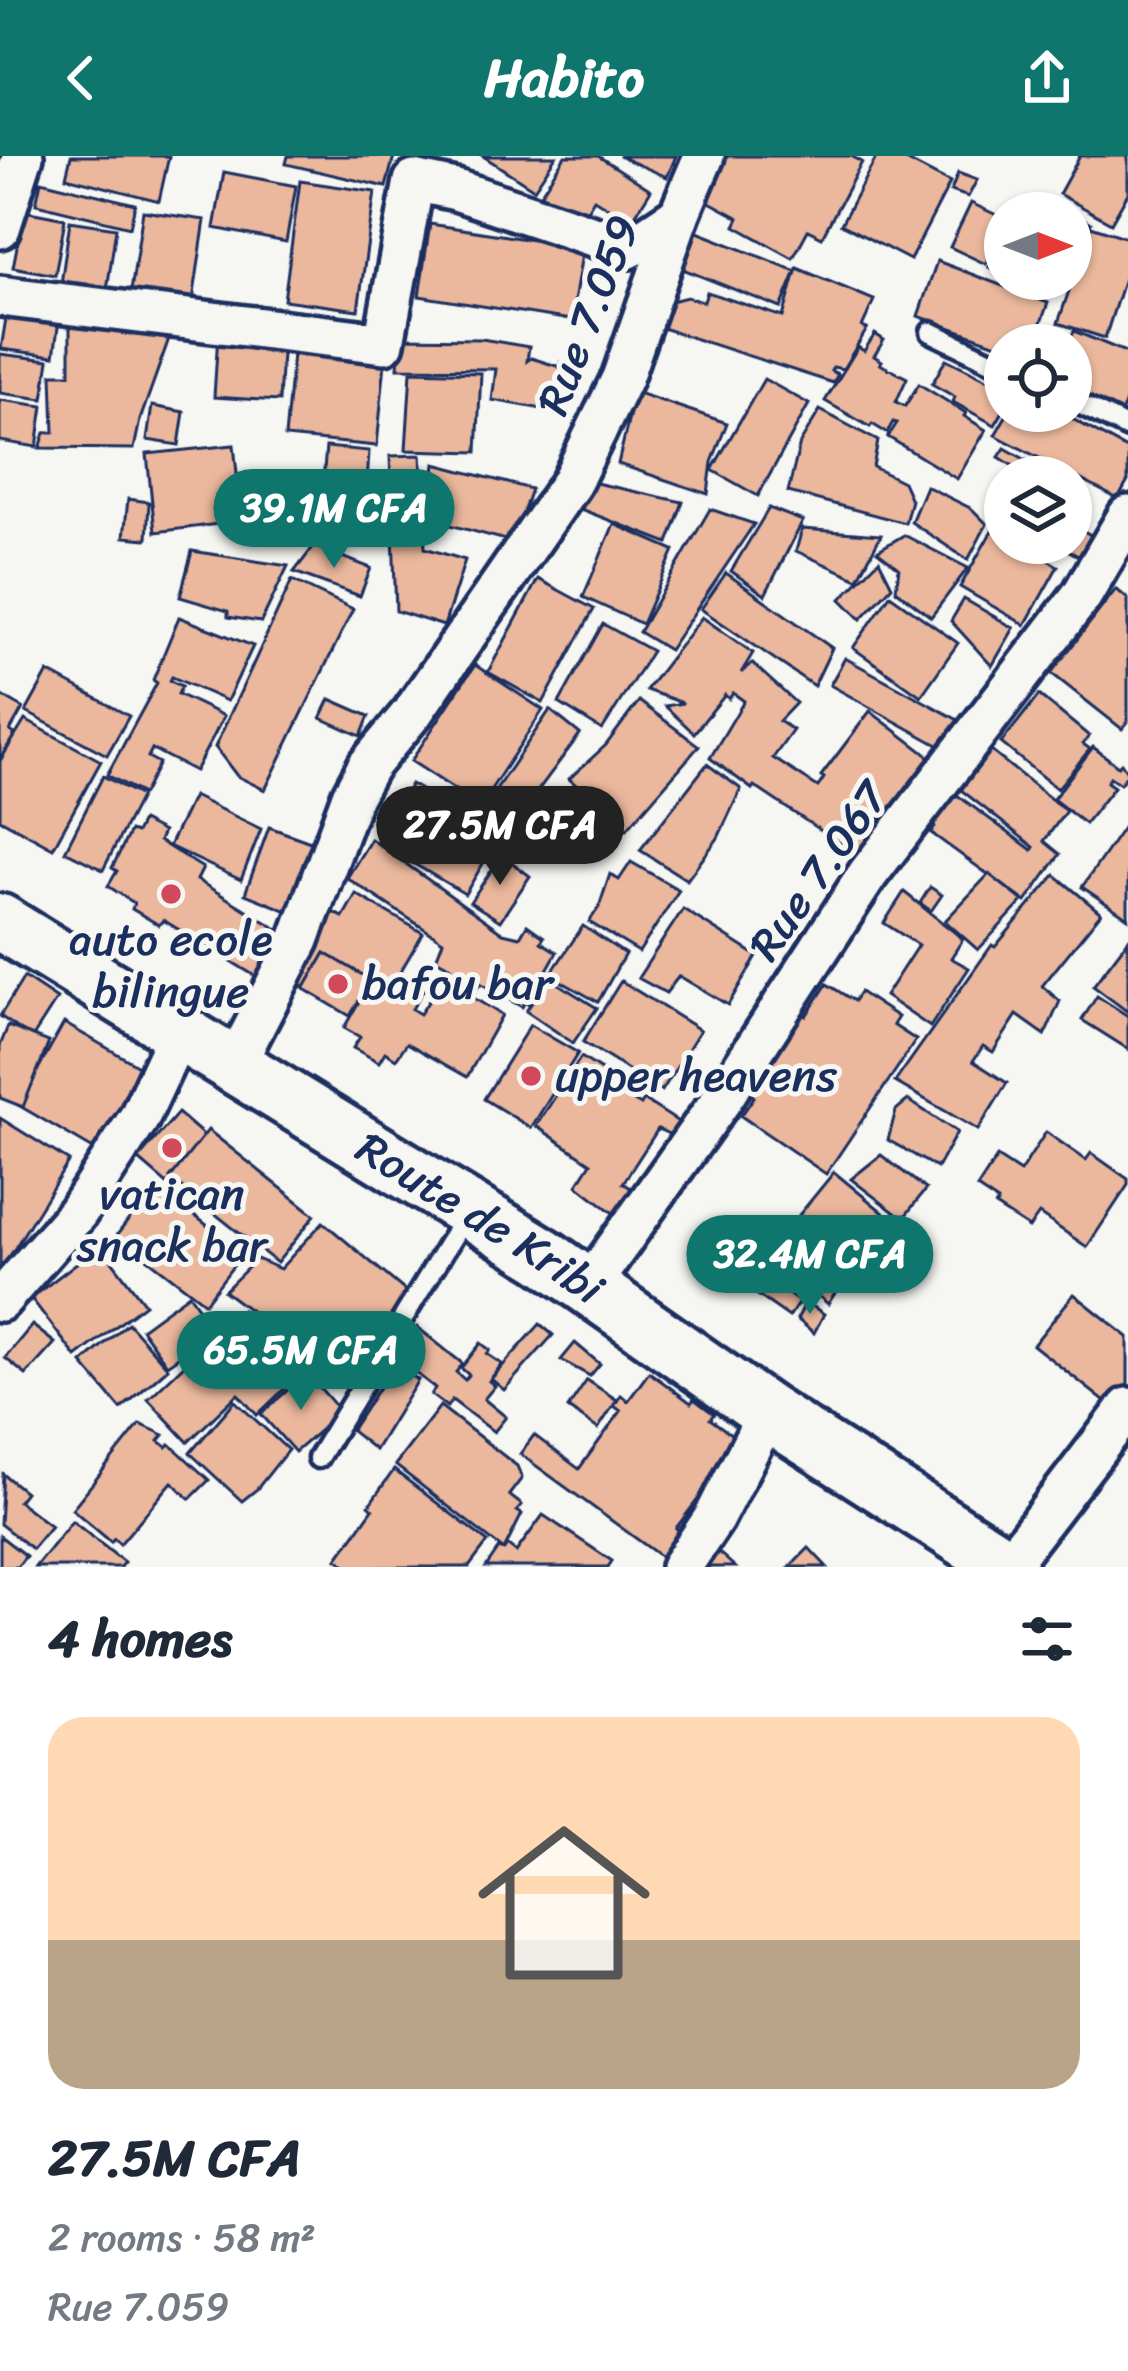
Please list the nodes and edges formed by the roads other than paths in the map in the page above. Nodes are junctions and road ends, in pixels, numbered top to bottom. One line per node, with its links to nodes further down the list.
1 (23, 156): 4 (street)
2 (704, 156): 3 (street, Rue 7.059)
3 (679, 214): 5 (street); 13 (street, Rue 7.059)
4 (0, 228)
5 (0, 296)
6 (932, 332): 7 (lane)
7 (984, 358)
8 (1092, 410): 9 (lane)
9 (1128, 428)
10 (1128, 516): 15 (street, Rue 7.067)
11 (0, 922): 12 (main road, Route de Kribi)
12 (180, 1030): 13 (main road, Route de Kribi); 16 (street)
13 (235, 1064): 14 (main road, Route de Kribi)
14 (469, 1209): 15 (main road, Route de Kribi); 19 (lane)
15 (590, 1285): 18 (main road, Route de Kribi)
16 (0, 1301)
17 (1128, 1408): 20 (street)
18 (768, 1413): 20 (main road, Route de Kribi); 21 (street)
19 (318, 1458)
20 (1008, 1566)
21 (681, 1567)

